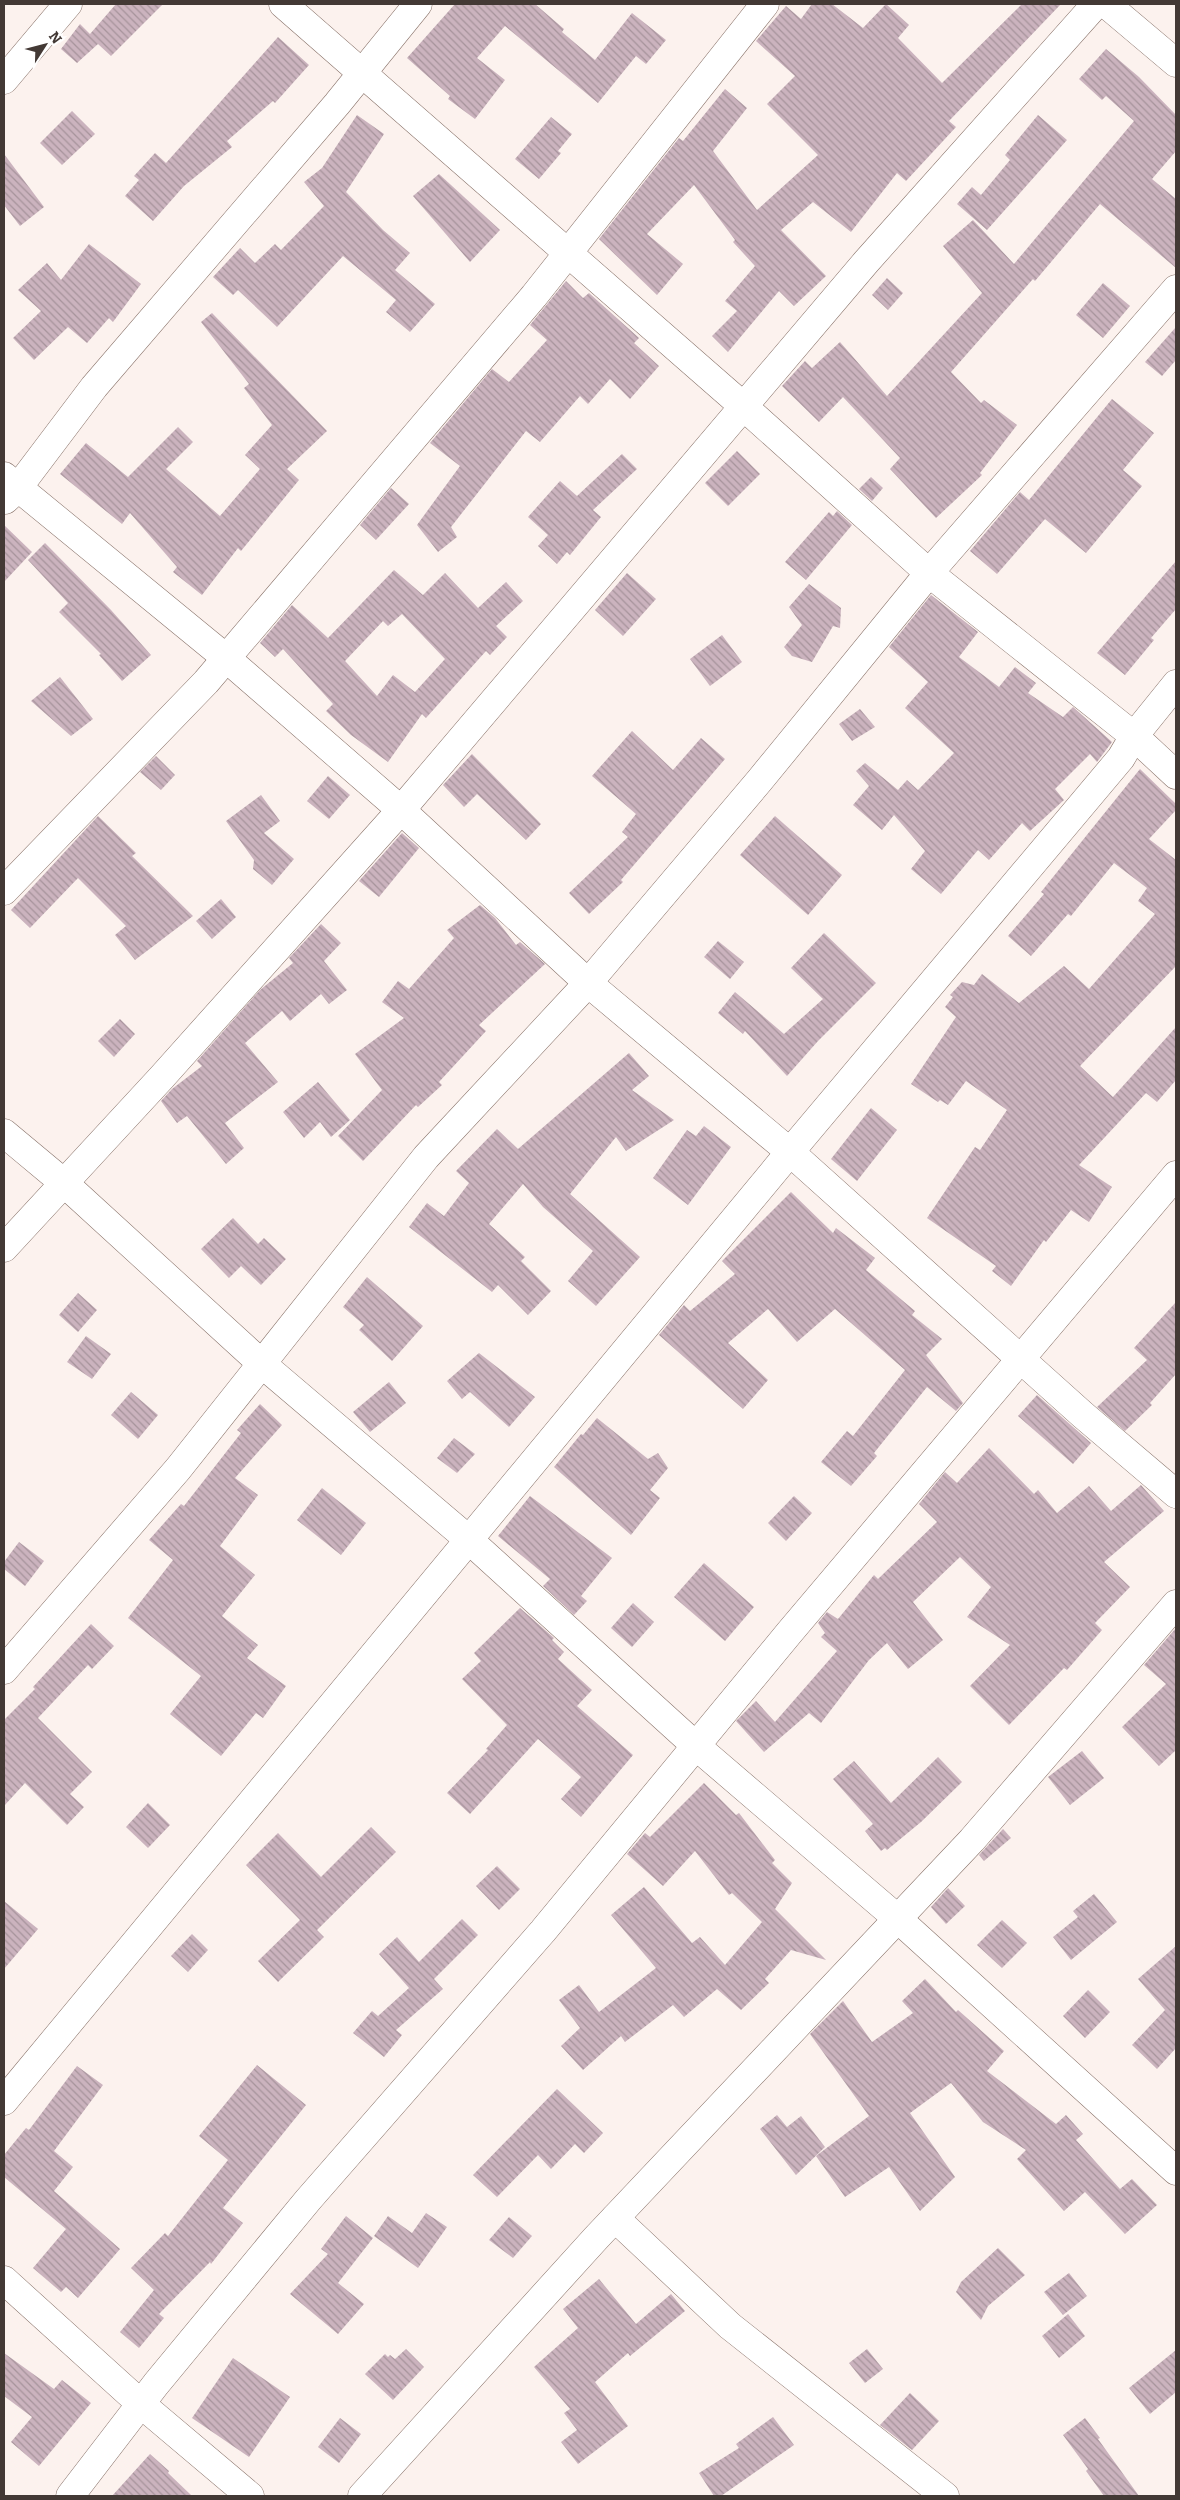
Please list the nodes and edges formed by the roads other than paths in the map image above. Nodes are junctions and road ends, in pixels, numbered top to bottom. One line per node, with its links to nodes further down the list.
1 (68, 4): 9 (street)
2 (283, 4): 8 (street)
3 (418, 4): 8 (street)
4 (765, 4): 10 (street)
5 (1096, 4): 12 (street)
6 (1106, 4): 7 (street)
7 (1176, 62)
8 (362, 74): 10 (street); 13 (street)
9 (4, 80)
10 (567, 254): 12 (street); 15 (street)
11 (1176, 289): 14 (street)
12 (743, 406): 14 (street); 19 (street)
13 (8, 489): 15 (street)
14 (929, 573): 17 (street); 21 (street)
15 (226, 658): 19 (street); 20 (street)
16 (1176, 684): 17 (street)
17 (1134, 736): 18 (street); 23 (street)
18 (1176, 775)
19 (401, 810): 21 (street); 25 (street)
20 (4, 892)
21 (588, 983): 23 (street); 28 (street)
22 (4, 1133): 25 (street)
23 (790, 1152): 27 (street); 30 (street)
24 (1176, 1175): 27 (street)
25 (64, 1183): 26 (street); 28 (street)
26 (4, 1248)
27 (1022, 1359): 29 (street); 33 (street)
28 (262, 1364): 30 (street); 32 (street)
29 (1176, 1494)
30 (468, 1539): 33 (street); 35 (street)
31 (1176, 1604): 34 (street)
32 (4, 1670)
33 (696, 1746): 34 (street); 39 (street)
34 (898, 1919): 36 (street); 37 (street)
35 (4, 2101)
36 (1176, 2171)
37 (615, 2218): 42 (street); 43 (street)
38 (4, 2280): 39 (street)
39 (141, 2404): 40 (street); 41 (street)
40 (70, 2496)
41 (250, 2496)
42 (362, 2496)
43 (945, 2496)

